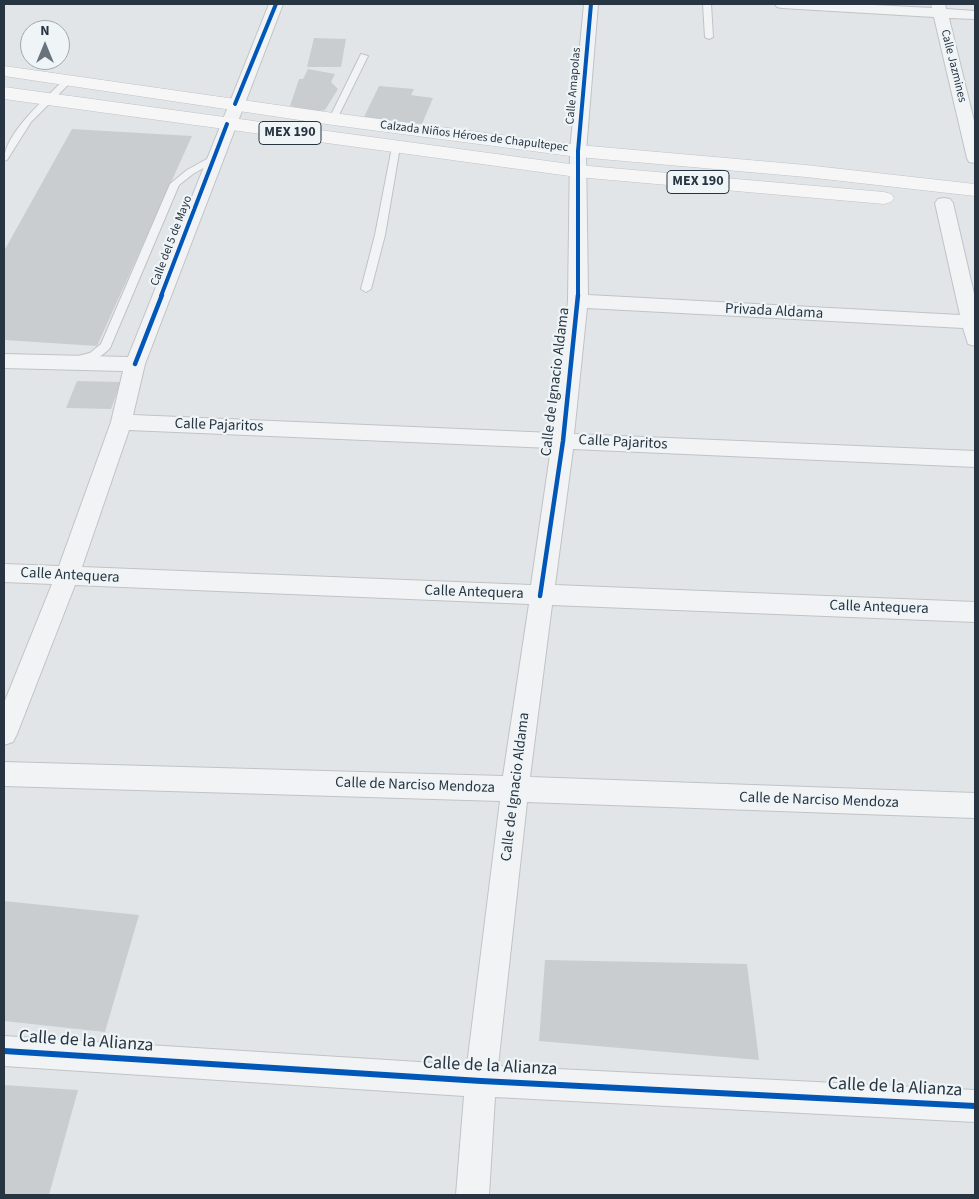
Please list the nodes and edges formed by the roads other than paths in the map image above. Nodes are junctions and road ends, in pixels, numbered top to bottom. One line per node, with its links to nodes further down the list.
1 (276, 4): 13 (street, Calle del 5 de Mayo)
2 (591, 4): 20 (street, Calle Amapolas)
3 (707, 4): 7 (lane)
4 (782, 4): 5 (street)
5 (939, 9): 6 (street); 19 (street, Calle Jazmines)
6 (975, 15)
7 (709, 37)
8 (364, 56): 14 (lane)
9 (4, 71): 10 (main road, Calzada Niños Héroes de Chapultepec / MEX 190)
10 (69, 80): 12 (lane); 13 (main road, Calzada Niños Héroes de Chapultepec / MEX 190)
11 (4, 93): 12 (main road, Calzada Niños Héroes de Chapultepec / MEX 190)
12 (48, 99): 15 (main road, Calzada Niños Héroes de Chapultepec / MEX 190); 17 (lane)
13 (236, 104): 14 (main road, Calzada Niños Héroes de Chapultepec / MEX 190); 15 (street, Calle del 5 de Mayo)
14 (333, 119): 20 (main road, Calzada Niños Héroes de Chapultepec / MEX 190)
15 (227, 124): 16 (main road, Calzada Niños Héroes de Chapultepec / MEX 190); 18 (street, Calle del 5 de Mayo)
16 (396, 147): 20 (main road, Calzada Niños Héroes de Chapultepec / MEX 190); 27 (lane)
17 (4, 158)
18 (214, 158): 31 (lane); 32 (street, Calle del 5 de Mayo)
19 (975, 158)
20 (578, 161): 22 (main road, Calzada Niños Héroes de Chapultepec / MEX 190); 24 (main road, Calzada Niños Héroes de Chapultepec / MEX 190); 28 (street, Calle de Ignacio Aldama)
21 (975, 177): 22 (main road)
22 (894, 182): 23 (main road, Calzada Niños Héroes de Chapultepec / MEX 190); 24 (main road)
23 (975, 190)
24 (818, 194): 25 (main road, Calzada Niños Héroes de Chapultepec / MEX 190)
25 (944, 203): 26 (main road, Calzada Niños Héroes de Chapultepec / MEX 190); 29 (street)
26 (975, 204)
27 (366, 289)
28 (578, 301): 29 (street, Privada Aldama); 34 (street, Calle de Ignacio Aldama)
29 (973, 331)
30 (4, 361): 31 (street)
31 (54, 362): 32 (street)
32 (135, 364): 33 (street, Calle del 5 de Mayo)
33 (121, 422): 34 (street, Calle Pajaritos); 37 (street, Calle del 5 de Mayo)
34 (563, 441): 35 (street, Calle Pajaritos); 38 (street, Calle de Ignacio Aldama)
35 (975, 459)
36 (4, 573): 37 (street, Calle Antequera)
37 (67, 576): 38 (street, Calle Antequera); 40 (street, Calle del 5 de Mayo)
38 (540, 596): 39 (street, Calle Antequera); 42 (street, Calle de Ignacio Aldama)
39 (975, 612)
40 (4, 734)
41 (4, 774): 42 (street, Calle de Narciso Mendoza)
42 (515, 789): 43 (street, Calle de Narciso Mendoza); 45 (street, Calle de Ignacio Aldama)
43 (975, 806)
44 (4, 1051): 45 (street, Calle de la Alianza)
45 (481, 1081): 46 (street, Calle de la Alianza); 47 (street, Calle de Ignacio Aldama)
46 (975, 1106)
47 (472, 1195)

